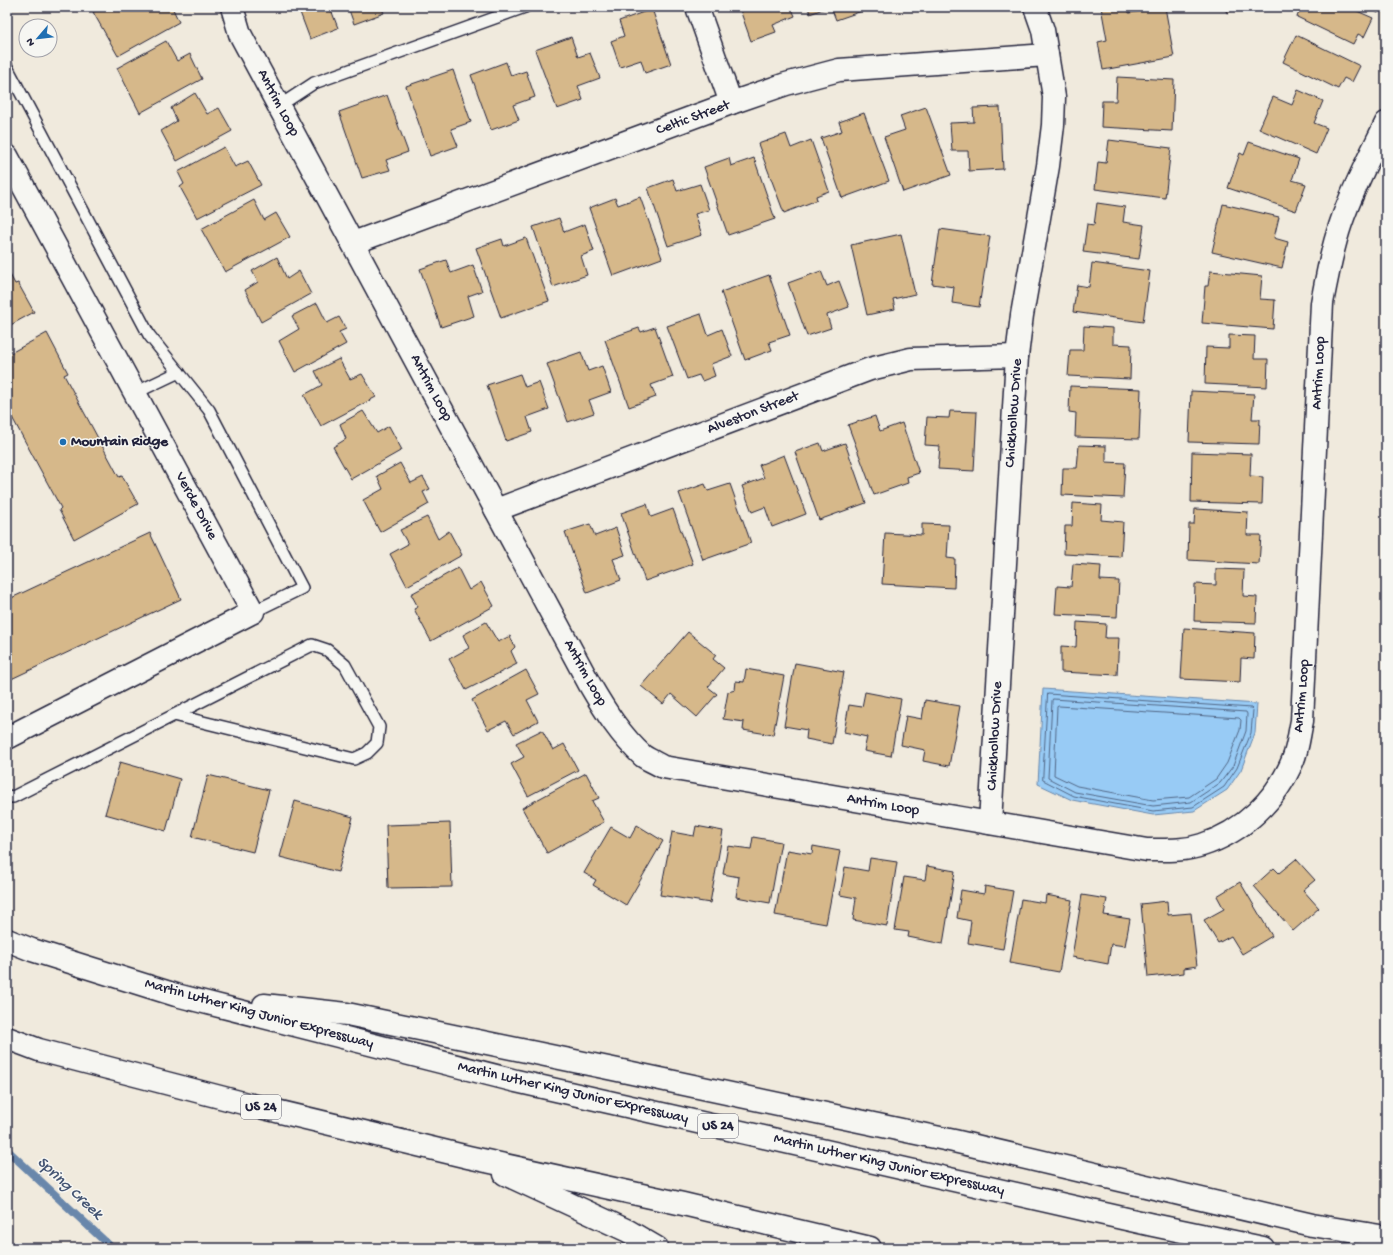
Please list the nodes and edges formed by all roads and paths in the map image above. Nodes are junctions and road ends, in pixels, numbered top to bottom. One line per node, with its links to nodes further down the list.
1 (232, 7): 8 (main road, Antrim Loop)
2 (525, 7): 8 (lane)
3 (697, 7): 7 (main road)
4 (1035, 7): 5 (main road, Chickhollow Drive)
5 (1047, 55): 7 (main road, Celtic Street); 12 (main road, Chickhollow Drive)
6 (7, 67): 13 (lane)
7 (731, 103): 11 (main road, Celtic Street)
8 (279, 106): 11 (main road, Antrim Loop)
9 (1386, 123): 20 (main road, Antrim Loop)
10 (7, 156): 14 (main road, Verde Drive)
11 (353, 243): 15 (main road, Antrim Loop)
12 (1018, 356): 15 (main road, Alveston Street); 20 (main road, Chickhollow Drive)
13 (179, 372): 14 (lane); 16 (lane)
14 (135, 393): 16 (main road, Verde Drive)
15 (496, 510): 20 (main road, Antrim Loop)
16 (253, 612): 18 (main road)
17 (174, 715): 17 (lane); 19 (lane)
18 (7, 738)
19 (7, 796)
20 (990, 823)
21 (7, 940): 22 (main road, Martin Luther King Junior Expressway / US 24)
22 (176, 995): 25 (main road); 28 (main road, Martin Luther King Junior Expressway / US 24)
23 (7, 1038): 24 (main road, US 24)
24 (468, 1157): 26 (main road); 27 (main road, US 24)
25 (1386, 1237)
26 (656, 1248)
27 (870, 1248)
28 (1263, 1248)

